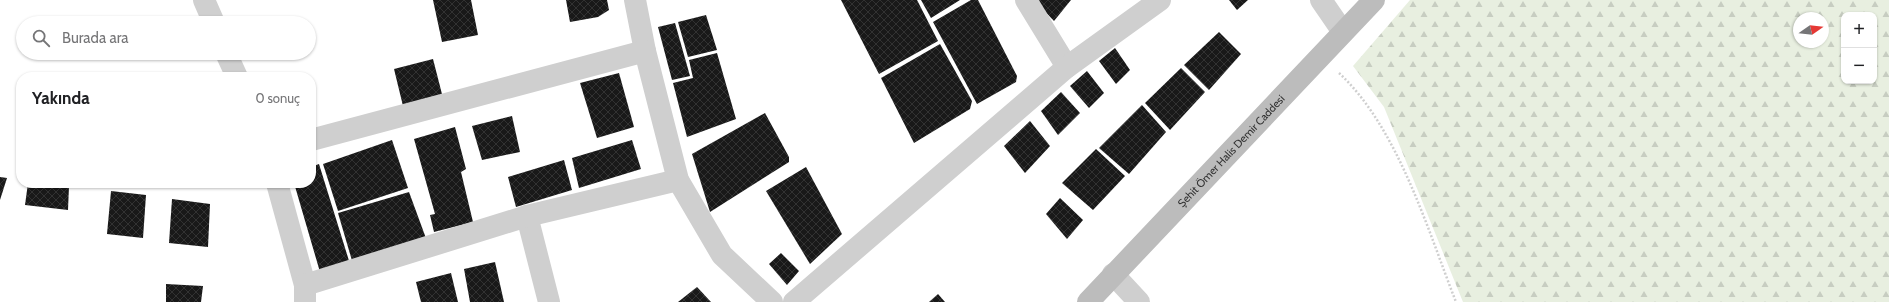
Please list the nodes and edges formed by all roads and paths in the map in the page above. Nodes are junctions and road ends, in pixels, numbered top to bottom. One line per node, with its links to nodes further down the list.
1 (204, 0): 7 (street)
2 (635, 0): 9 (street)
3 (1026, 0): 12 (street)
4 (1160, 0): 12 (street)
5 (1321, 0): 8 (street)
6 (1374, 0): 8 (street, Şehit Ömer Halis Demir Caddesi)
7 (211, 16)
8 (1343, 32): 10 (street, Şehit Ömer Halis Demir Caddesi)
9 (646, 52): 14 (street); 15 (street)
10 (1320, 56): 18 (street, Şehit Ömer Halis Demir Caddesi); 25 (path)
11 (229, 60): 13 (street)
12 (1067, 67): 22 (street)
13 (234, 72)
14 (316, 139)
15 (678, 180): 17 (street); 21 (street)
16 (277, 188): 19 (street)
17 (527, 216): 19 (street); 20 (street)
18 (1113, 274): 23 (street, Şehit Ömer Halis Demir Caddesi); 24 (street)
19 (305, 294)
20 (549, 302)
21 (772, 302)
22 (794, 302)
23 (1088, 302)
24 (1139, 302)
25 (1456, 302)

